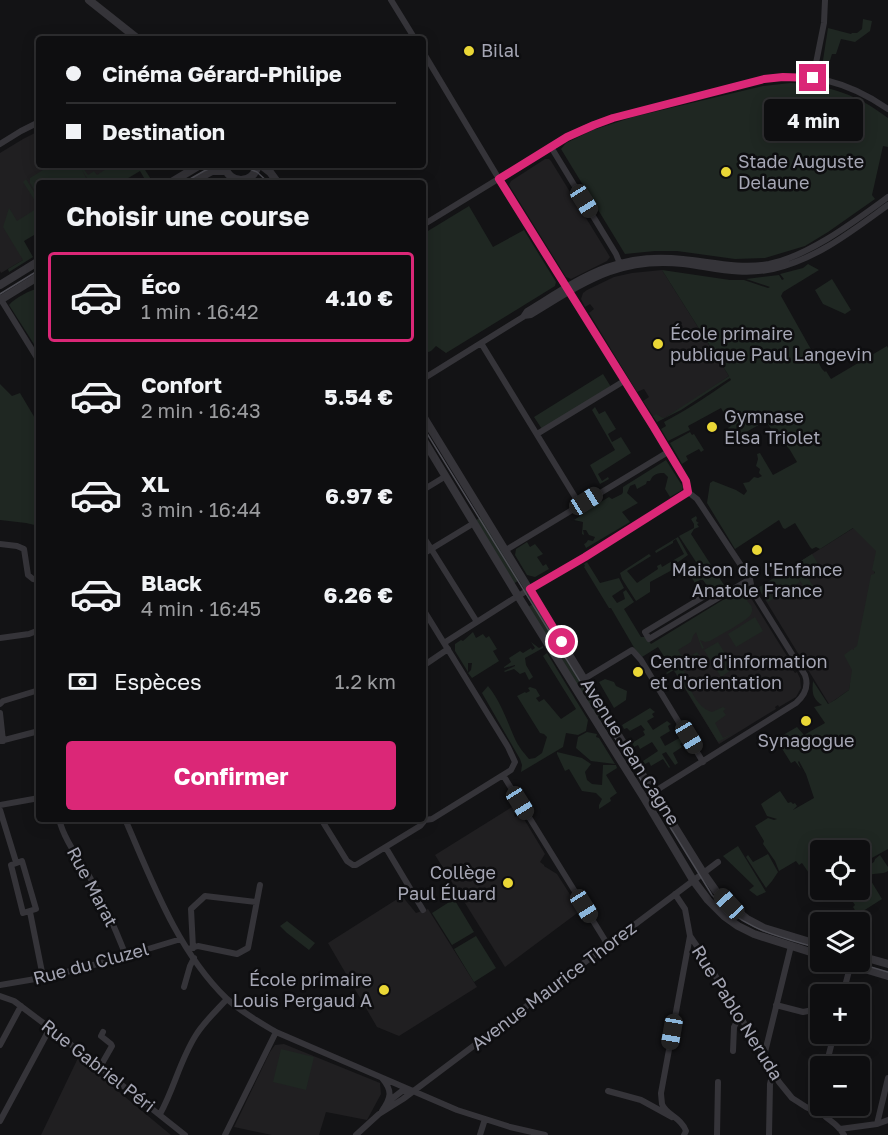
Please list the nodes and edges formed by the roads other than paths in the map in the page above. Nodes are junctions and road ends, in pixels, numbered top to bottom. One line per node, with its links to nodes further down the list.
1 (89, 0): 4 (street)
2 (391, 0): 5 (street)
3 (825, 0): 7 (street)
4 (134, 36)
5 (413, 36)
6 (426, 62): 15 (street)
7 (813, 78): 8 (street); 11 (street)
8 (888, 109)
9 (36, 124): 10 (street)
10 (0, 144)
11 (551, 147): 15 (street); 27 (street)
12 (195, 168): 16 (street)
13 (224, 168): 17 (street); 18 (street)
14 (264, 168): 19 (street)
15 (499, 179): 23 (street); 30 (street)
16 (175, 180)
17 (196, 180)
18 (237, 180)
19 (276, 180)
20 (888, 198): 21 (street)
21 (878, 204): 24 (street); 25 (street)
22 (888, 205): 24 (street)
23 (426, 223)
24 (861, 223): 25 (street); 27 (street)
25 (842, 229): 27 (street)
26 (36, 263): 29 (street)
27 (620, 265): 30 (street)
28 (36, 278): 31 (street)
29 (0, 285)
30 (568, 289): 32 (street); 35 (street)
31 (0, 299): 33 (street)
32 (481, 343): 34 (street); 37 (street)
33 (36, 356)
34 (426, 377)
35 (624, 381): 37 (street); 39 (street)
36 (426, 421): 48 (street, Avenue Jean Cagne)
37 (537, 434): 43 (street)
38 (426, 444): 40 (street, Avenue Jean Cagne)
39 (668, 452): 42 (street); 43 (street)
40 (446, 476): 41 (street); 44 (street, Avenue Jean Cagne)
41 (426, 488)
42 (688, 492): 50 (street); 52 (street)
43 (580, 505): 48 (street)
44 (474, 524): 47 (street); 53 (street, Avenue Jean Cagne)
45 (426, 541): 47 (street)
46 (0, 544): 51 (street)
47 (431, 549): 49 (street); 56 (street)
48 (506, 550): 52 (street, Avenue Jean Cagne)
49 (426, 552)
50 (750, 579): 54 (street); 68 (street)
51 (36, 580)
52 (530, 589): 53 (street); 62 (street, Avenue Jean Cagne)
53 (518, 597): 56 (street); 71 (street, Avenue Jean Cagne)
54 (715, 599): 54 (street)
55 (426, 619): 59 (street)
56 (477, 622): 59 (street)
57 (36, 631): 58 (street)
58 (0, 638)
59 (444, 643): 60 (street)
60 (448, 650): 61 (street); 69 (street)
61 (426, 664)
62 (584, 679): 68 (street); 70 (street, Avenue Jean Cagne)
63 (36, 691): 64 (street)
64 (0, 704)
65 (0, 713): 67 (street)
66 (36, 732): 67 (street)
67 (2, 741)
68 (703, 762): 70 (street)
69 (503, 775): 75 (street); 93 (street)
70 (653, 792): 71 (street); 83 (street, Avenue Jean Cagne)
71 (644, 798): 84 (street, Avenue Jean Cagne)
72 (36, 799): 73 (street)
73 (0, 805)
74 (0, 810): 81 (street)
75 (426, 818)
76 (60, 822): 97 (street, Rue Marat)
77 (126, 822): 91 (street)
78 (323, 822): 80 (street)
79 (422, 822): 80 (street)
80 (386, 848): 88 (street)
81 (16, 862): 89 (street); 89 (street)
82 (718, 862): 83 (street, Avenue Maurice Thorez)
83 (704, 874): 84 (street, Avenue Maurice Thorez); 92 (street)
84 (693, 880): 86 (street, Avenue Maurice Thorez); 94 (street)
85 (260, 885): 87 (street)
86 (675, 894): 90 (street, Rue Pablo Neruda); 93 (street, Avenue Maurice Thorez)
87 (256, 902): 95 (street); 95 (street)
88 (423, 910)
89 (30, 912): 103 (street)
90 (690, 936): 112 (street, Rue Pablo Neruda); 134 (street)
91 (181, 939): 95 (street); 97 (street, Rue du Cluzel)
92 (810, 942)
93 (609, 945): 124 (street, Avenue Maurice Thorez)
94 (791, 946): 96 (street); 109 (street)
95 (191, 948): 98 (street)
96 (810, 953)
97 (126, 956): 103 (street, Rue du Cluzel)
98 (194, 958): 105 (street); 108 (street)
99 (870, 959): 100 (street)
100 (888, 964)
101 (870, 970): 102 (street)
102 (888, 976)
103 (43, 977): 104 (street, Rue du Cluzel)
104 (3, 985): 107 (street)
105 (184, 987)
106 (0, 996): 107 (street, Rue Gabriel Péri)
107 (10, 999): 110 (street, Rue Gabriel Péri)
108 (227, 999): 115 (street); 128 (street)
109 (776, 1005): 111 (street); 118 (street)
110 (21, 1006): 113 (street, Rue Gabriel Péri); 116 (street)
111 (808, 1011)
112 (740, 1015): 117 (street); 118 (street, Rue Pablo Neruda)
113 (50, 1028): 119 (street, Rue Gabriel Péri); 133 (street)
114 (103, 1032): 119 (street)
115 (276, 1032): 121 (street); 138 (street)
116 (0, 1045)
117 (733, 1051)
118 (764, 1056): 120 (street, Rue Pablo Neruda)
119 (100, 1067): 128 (street, Rue Gabriel Péri)
120 (773, 1072): 127 (street, Rue Pablo Neruda); 144 (street)
121 (380, 1077): 124 (street); 126 (street)
122 (888, 1078): 135 (street)
123 (718, 1082): 143 (street)
124 (414, 1091): 126 (street); 129 (street); 131 (street)
125 (608, 1091): 134 (street)
126 (389, 1101): 129 (street)
127 (810, 1109)
128 (160, 1114): 137 (street, Rue Gabriel Péri)
129 (380, 1114): 139 (street)
130 (824, 1116): 136 (street, Rue Pablo Neruda)
131 (485, 1119): 140 (street); 141 (street)
132 (888, 1120): 135 (street)
133 (0, 1121)
134 (681, 1122): 142 (street)
135 (877, 1124): 136 (street)
136 (842, 1132)
137 (185, 1135)
138 (225, 1135)
139 (356, 1135)
140 (480, 1135)
141 (545, 1135)
142 (684, 1135)
143 (717, 1135)
144 (769, 1135)

